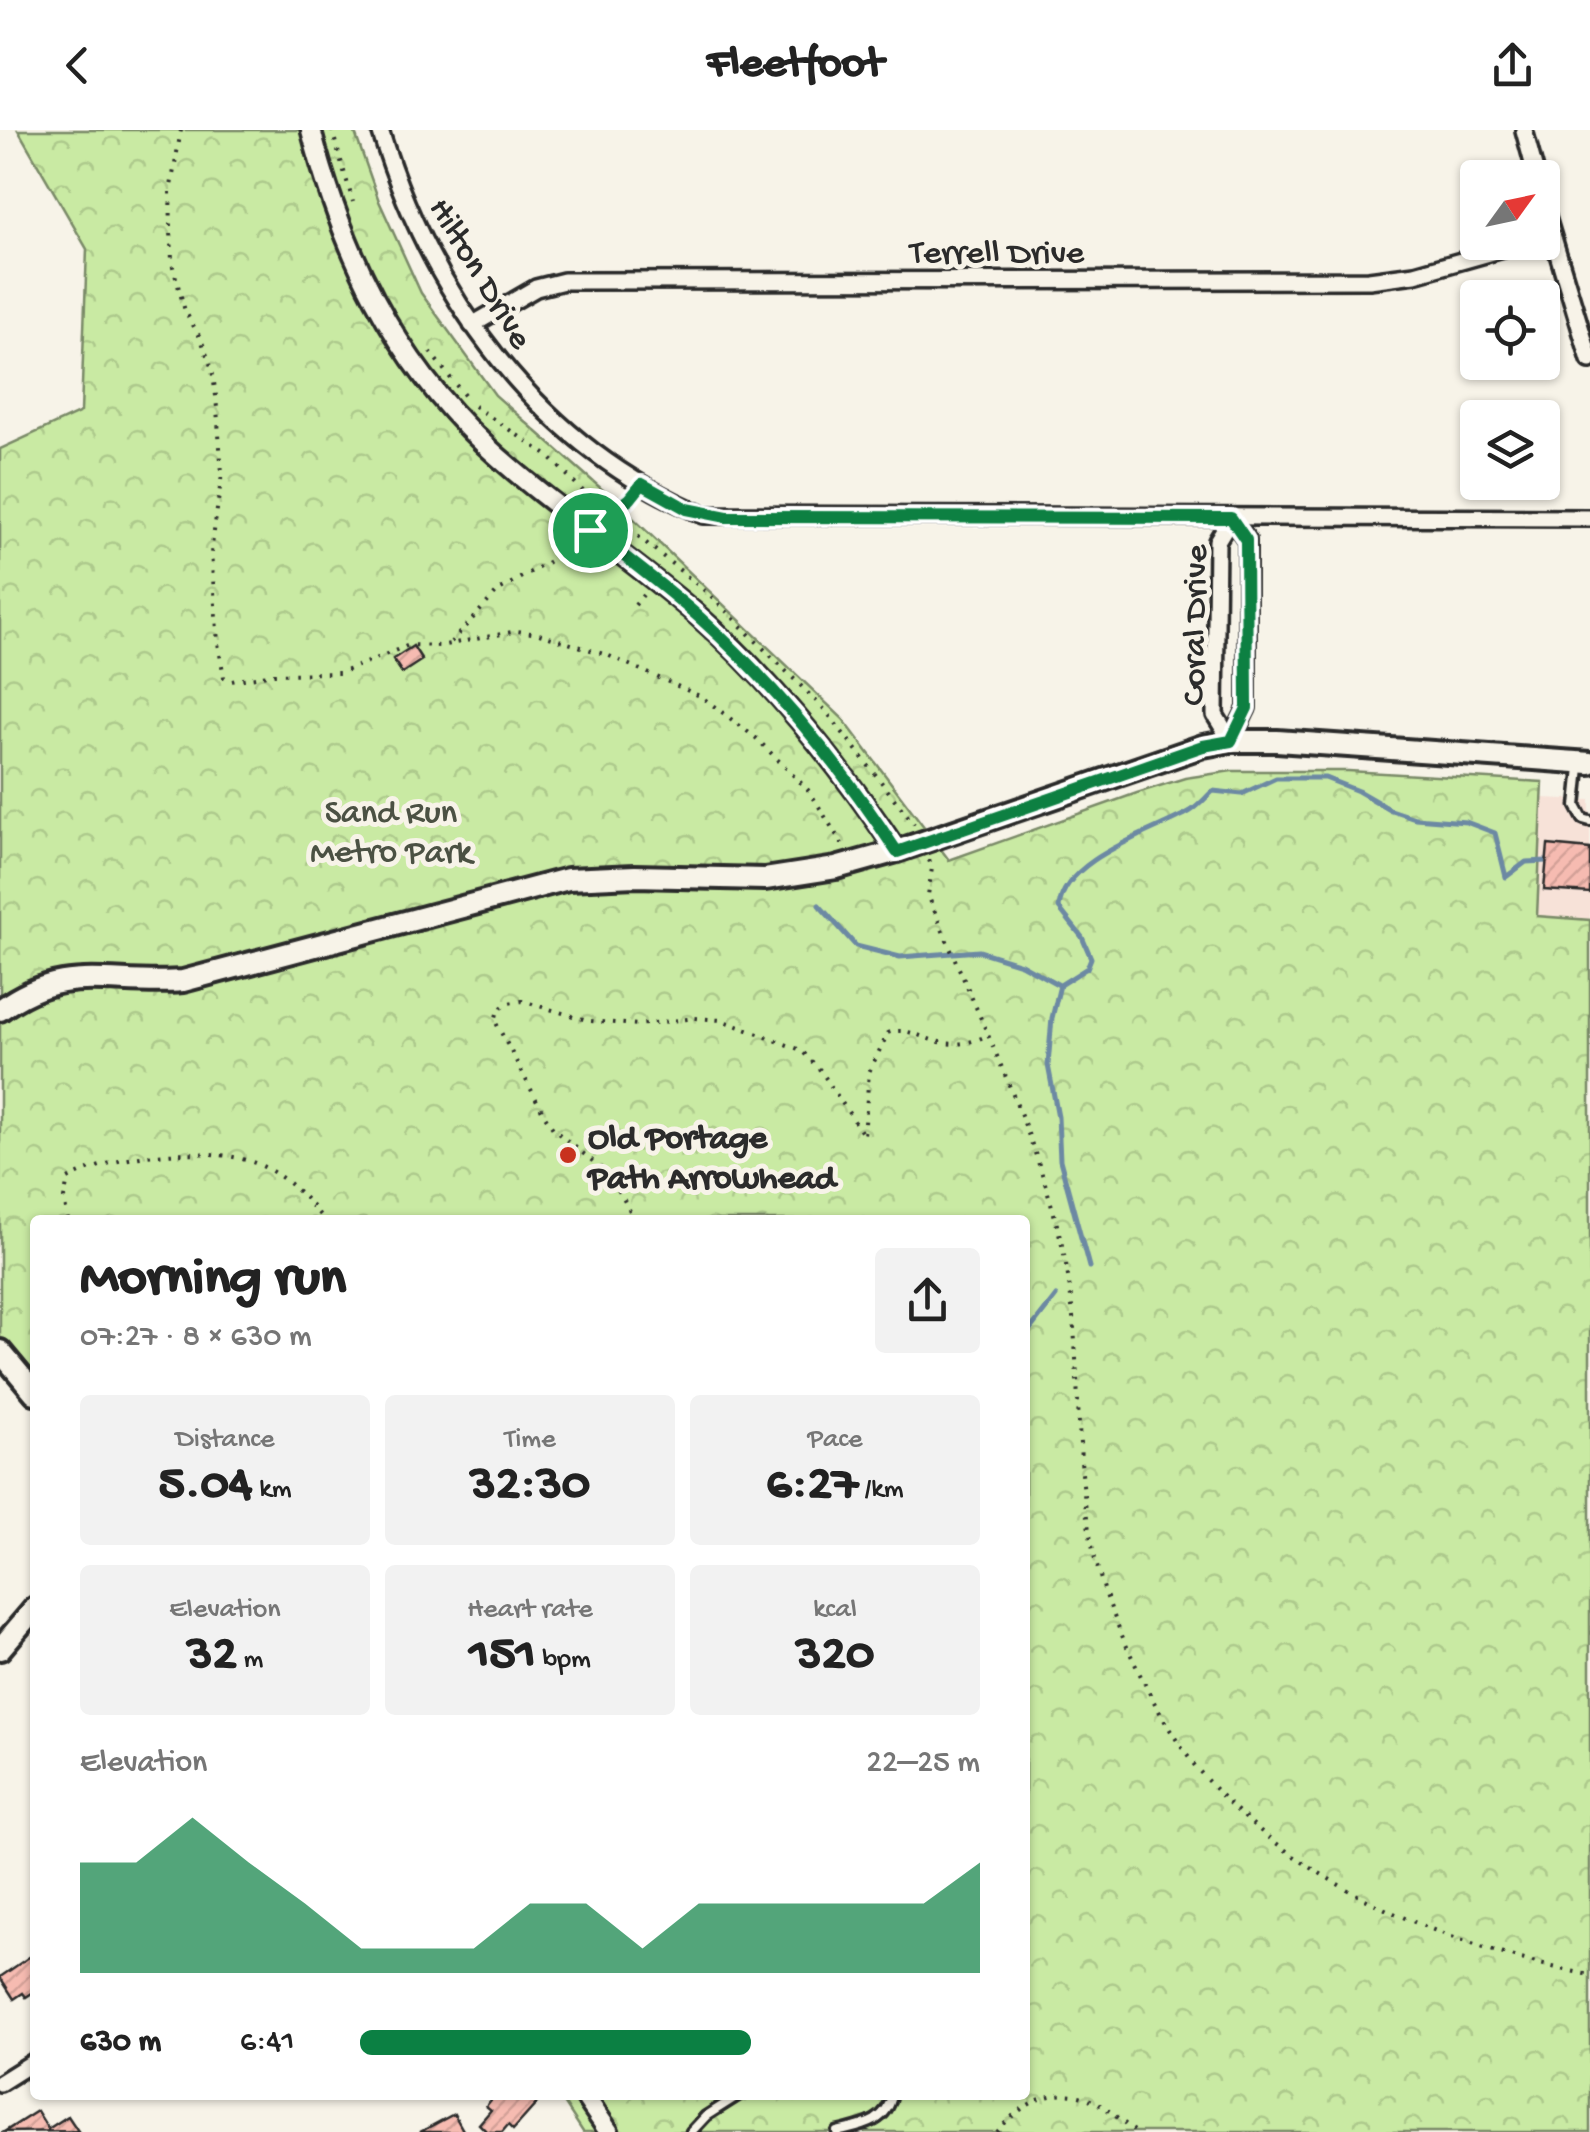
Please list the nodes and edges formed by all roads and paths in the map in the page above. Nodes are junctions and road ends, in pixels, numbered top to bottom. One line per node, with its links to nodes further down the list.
1 (181, 130): 18 (path)
2 (311, 130): 17 (street)
3 (332, 130): 7 (path)
4 (380, 130): 10 (street, Hilton Drive)
5 (1524, 130): 6 (street)
6 (1532, 160)
7 (354, 204)
8 (1464, 260): 10 (street, Terrell Drive)
9 (1554, 260): 12 (street)
10 (472, 325): 13 (street, Hilton Drive)
11 (428, 348): 14 (path)
12 (1590, 360)
13 (642, 484): 14 (path); 15 (street, Hilton Drive)
14 (612, 514): 17 (path); 21 (path)
15 (1231, 518): 16 (street, Hilton Drive); 19 (street, Coral Drive); 19 (street, Coral Drive)
16 (1590, 518)
17 (590, 530): 18 (path); 24 (street)
18 (448, 644): 23 (path)
19 (1231, 741): 20 (main road); 24 (main road)
20 (1585, 762): 22 (lane)
21 (913, 821)
22 (1590, 821)
23 (842, 844)
24 (897, 852): 26 (main road)
25 (928, 896): 27 (path)
26 (0, 1010)
27 (986, 1036): 30 (path); 35 (path)
28 (67, 1215): 29 (path)
29 (320, 1215)
30 (633, 1215)
31 (0, 1351): 32 (main road)
32 (30, 1386)
33 (30, 1615): 34 (main road)
34 (0, 1649)
35 (1590, 1975)
36 (30, 2064): 37 (street)
37 (0, 2084)
38 (587, 2100): 41 (street)
39 (731, 2100): 42 (lane)
40 (891, 2100): 43 (lane)
41 (609, 2132)
42 (692, 2132)
43 (838, 2132)
44 (997, 2132): 45 (path)
45 (1136, 2132)

